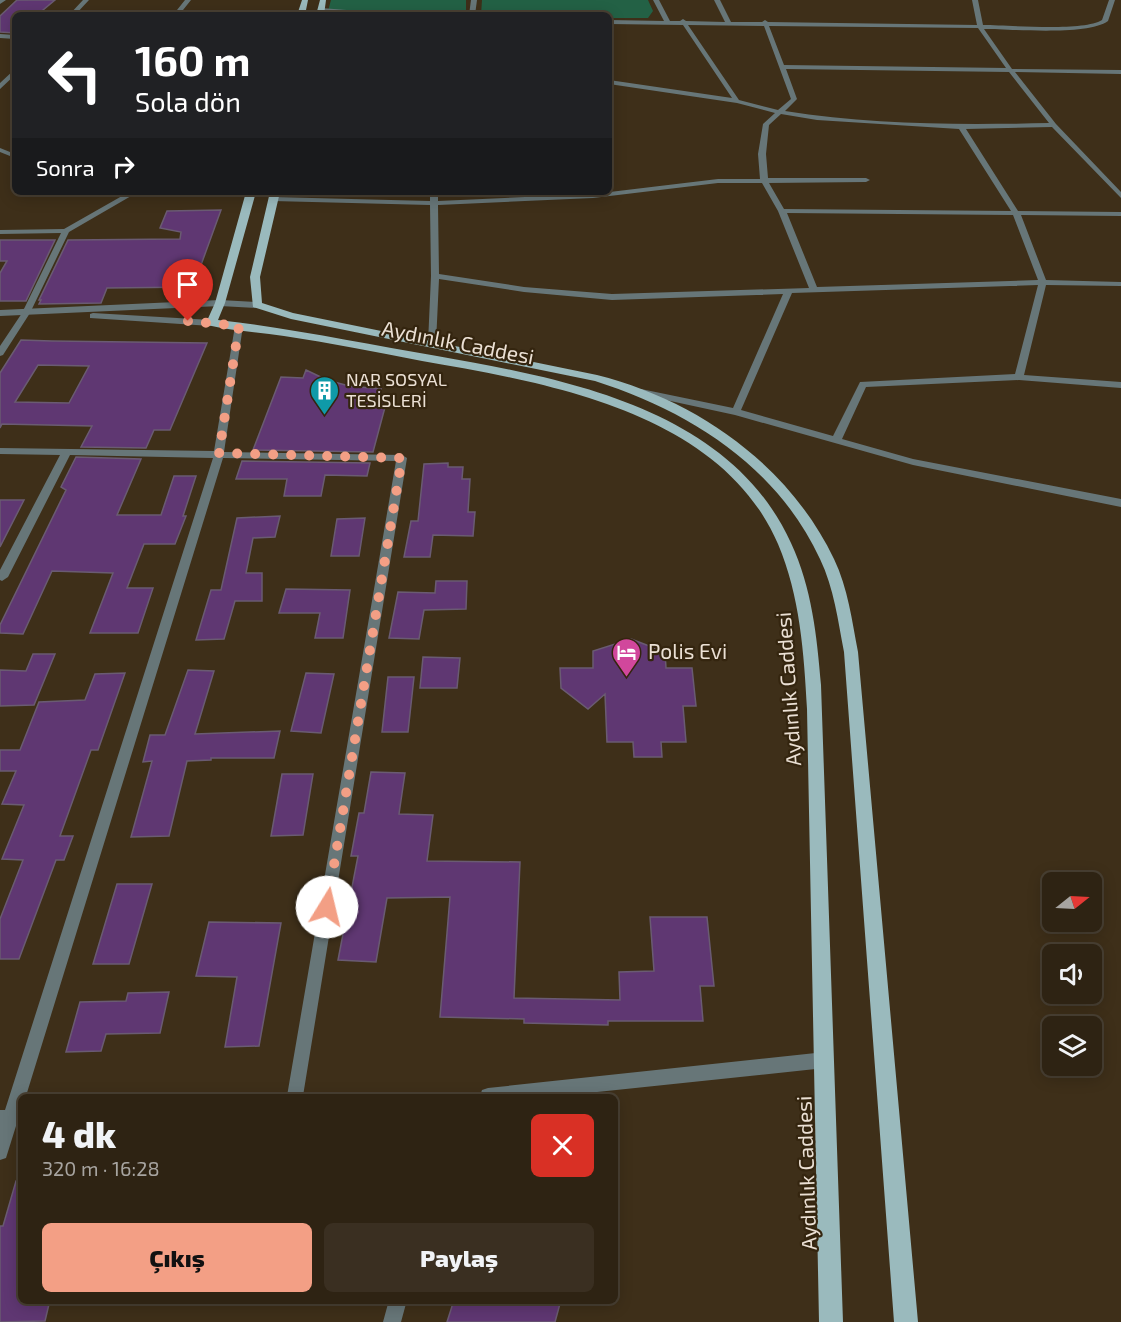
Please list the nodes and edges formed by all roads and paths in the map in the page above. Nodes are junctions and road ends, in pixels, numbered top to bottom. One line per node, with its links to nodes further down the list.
1 (86, 0): 8 (street)
2 (188, 0): 9 (street)
3 (322, 0): 10 (main road)
4 (656, 0): 11 (street)
5 (717, 0): 13 (street)
6 (975, 0): 16 (street)
7 (1112, 0): 16 (street)
8 (75, 12)
9 (178, 12)
10 (320, 12)
11 (667, 21): 12 (street); 14 (street)
12 (683, 21): 13 (street); 23 (street)
13 (728, 21): 15 (street)
14 (612, 22)
15 (765, 22): 16 (street); 17 (street)
16 (981, 28): 18 (street)
17 (783, 67): 18 (street); 24 (street)
18 (1011, 71): 19 (street); 25 (street)
19 (1121, 72)
20 (12, 74): 22 (street)
21 (612, 82): 23 (street)
22 (1, 84)
23 (737, 101): 24 (street)
24 (779, 112): 26 (street); 27 (street)
25 (1054, 125): 26 (street); 35 (street)
26 (961, 127): 38 (street)
27 (764, 180): 28 (street); 29 (street); 37 (street)
28 (866, 180)
29 (612, 192)
30 (129, 195): 40 (street)
31 (250, 195): 47 (main road)
32 (434, 195): 36 (street)
33 (575, 195): 36 (street)
34 (274, 196): 36 (street); 48 (main road)
35 (1121, 196)
36 (434, 203): 42 (street)
37 (782, 211): 38 (street); 45 (street)
38 (1016, 213): 39 (street); 43 (street)
39 (1121, 214)
40 (66, 231): 41 (street); 50 (street)
41 (0, 232)
42 (435, 276): 46 (street); 53 (street)
43 (1043, 282): 44 (street); 45 (street); 55 (street)
44 (1121, 284)
45 (814, 289): 46 (street)
46 (789, 290): 58 (street)
47 (220, 303): 48 (street); 50 (street); 51 (main road)
48 (257, 305): 52 (main road); 53 (main road, Aydınlık Caddesi)
49 (0, 313): 50 (street)
50 (26, 313): 51 (street); 54 (street)
51 (211, 323): 52 (main road, Aydınlık Caddesi)
52 (246, 326): 62 (street); 65 (main road, Aydınlık Caddesi)
53 (432, 343): 57 (main road, Aydınlık Caddesi)
54 (0, 353)
55 (1019, 377): 56 (street); 59 (street)
56 (1121, 385)
57 (636, 391): 58 (street); 75 (main road, Aydınlık Caddesi)
58 (736, 412): 59 (street)
59 (836, 441): 63 (street)
60 (0, 450): 61 (street)
61 (67, 451): 62 (street); 64 (street)
62 (219, 453): 66 (street); 67 (street)
63 (1121, 503)
64 (1, 578)
65 (825, 1060): 68 (street); 74 (main road, Aydınlık Caddesi)
66 (19, 1094)
67 (295, 1094)
68 (507, 1094)
69 (18, 1096): 70 (street)
70 (11, 1118): 71 (street)
71 (0, 1152)
72 (397, 1304): 73 (street)
73 (392, 1322)
74 (831, 1322)
75 (906, 1322)

